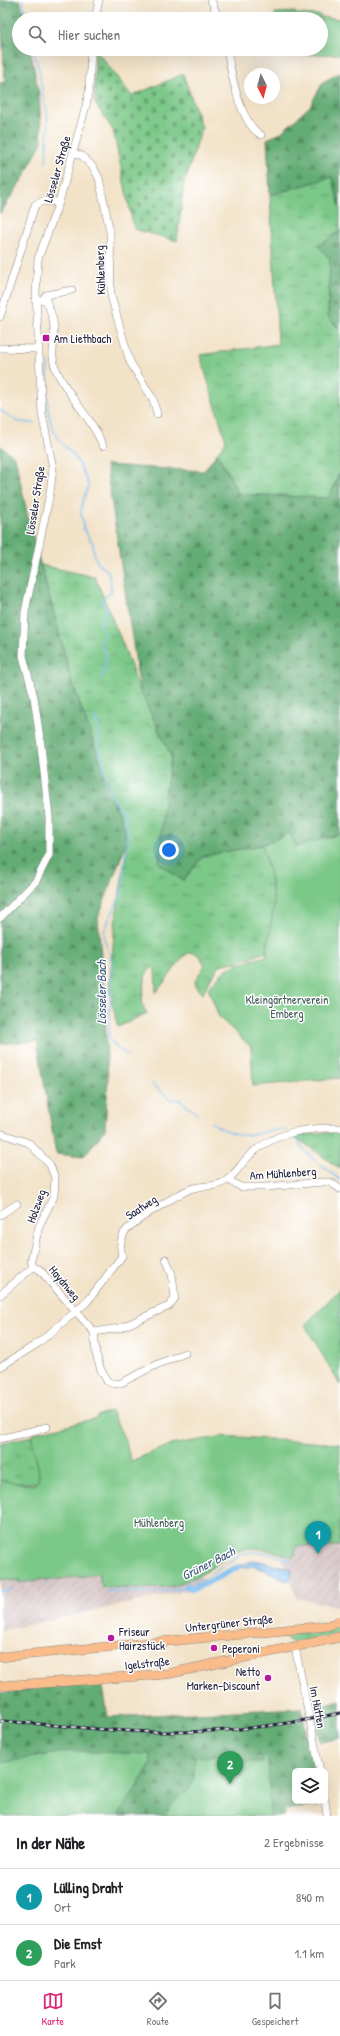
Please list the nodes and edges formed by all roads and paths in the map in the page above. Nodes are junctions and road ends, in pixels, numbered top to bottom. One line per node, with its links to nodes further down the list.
1 (99, 0): 3 (street)
2 (211, 0): 4 (street)
3 (96, 12)
4 (216, 12)
5 (91, 56): 8 (street, Lösseler Straße)
6 (228, 56): 7 (street)
7 (260, 135)
8 (74, 153): 9 (street, Lösseler Straße); 15 (street, Kühlenberg)
9 (59, 202): 11 (street, Lösseler Straße); 12 (street)
10 (72, 290): 11 (street)
11 (39, 300): 14 (street, Lösseler Straße); 16 (street)
12 (0, 317)
13 (0, 348): 14 (street)
14 (39, 349): 17 (street, Lösseler Straße)
15 (157, 414)
16 (103, 446)
17 (0, 918)
18 (340, 1128): 20 (street)
19 (0, 1133): 25 (street, Holzweg)
20 (228, 1180): 21 (street, Am Mühlenberg); 27 (street, Saatweg)
21 (340, 1189)
22 (17, 1204): 23 (street)
23 (0, 1215)
24 (166, 1259): 28 (street)
25 (33, 1267): 26 (street, Haydnweg); 27 (street, Haydnweg)
26 (0, 1295)
27 (75, 1312): 28 (street, Haydnweg); 30 (street, Saatweg)
28 (94, 1332): 29 (street)
29 (185, 1353)
30 (0, 1367)
31 (47, 1427): 32 (street)
32 (0, 1439)
33 (340, 1621): 36 (main road, Untergrüner Straße)
34 (340, 1637): 35 (main road)
35 (295, 1647): 37 (main road, Igelstraße); 38 (street, Im Hütten)
36 (0, 1657)
37 (0, 1686)
38 (319, 1768)
39 (325, 1804): 40 (street)
40 (327, 1816)

